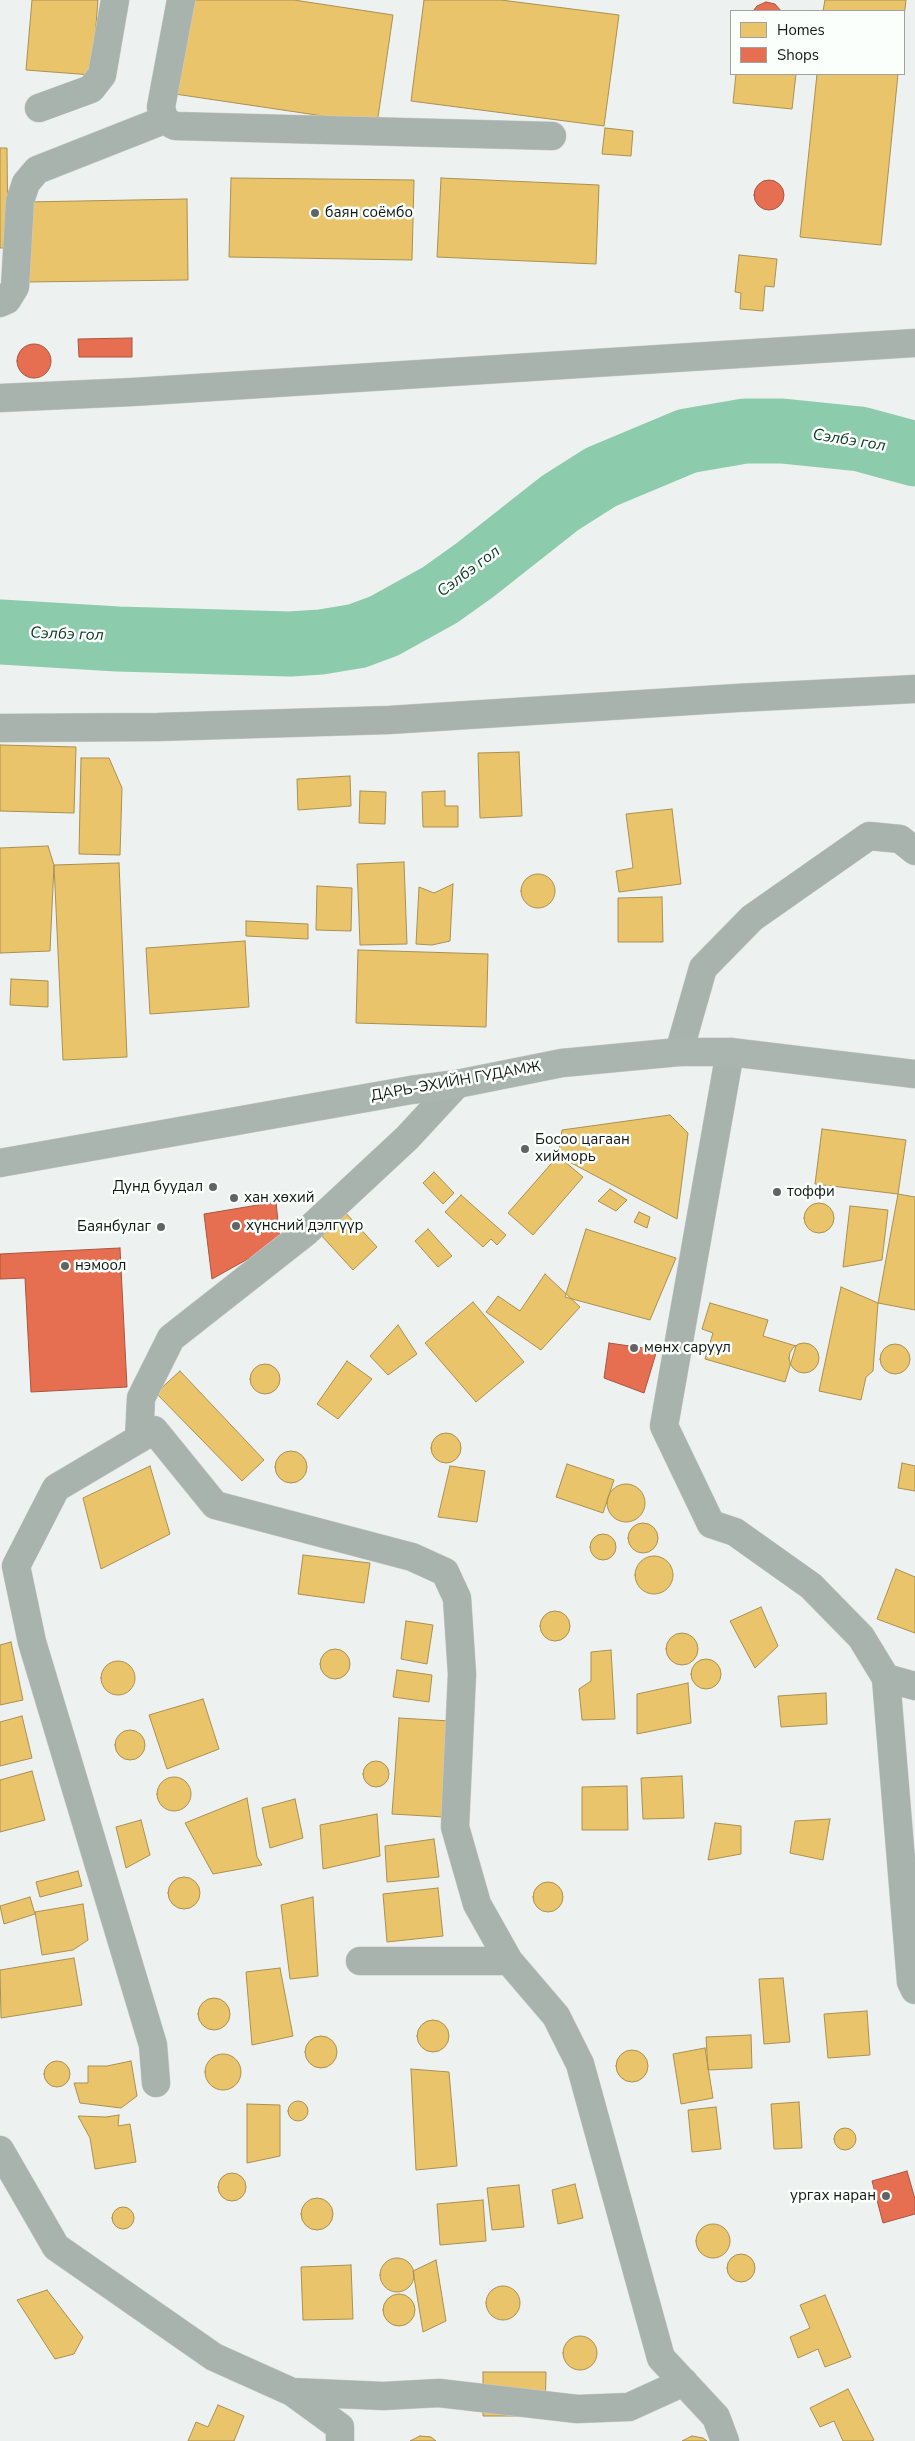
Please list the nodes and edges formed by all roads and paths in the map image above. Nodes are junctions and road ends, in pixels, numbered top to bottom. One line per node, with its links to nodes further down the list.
1 (115, 0): 3 (street)
2 (181, 0): 4 (street)
3 (38, 108)
4 (164, 120): 5 (street); 6 (street)
5 (552, 136)
6 (0, 303)
7 (915, 343): 8 (street)
8 (0, 398)
9 (915, 689): 10 (street)
10 (0, 728)
11 (915, 850): 12 (street)
12 (679, 1052): 13 (main road, ДАРЬ-ЭХИЙН ГУДАМЖ); 15 (main road, ДАРЬ-ЭХИЙН ГУДАМЖ)
13 (730, 1052): 14 (main road, ДАРЬ-ЭХИЙН ГУДАМЖ); 18 (street)
14 (915, 1074)
15 (458, 1084): 16 (main road, ДАРЬ-ЭХИЙН ГУДАМЖ); 17 (street)
16 (0, 1163)
17 (139, 1439): 21 (street); 23 (street)
18 (886, 1678): 19 (street); 22 (street)
19 (915, 1686)
20 (360, 1961): 21 (street)
21 (509, 1961): 25 (street)
22 (915, 1990)
23 (156, 2083)
24 (0, 2150): 26 (street)
25 (684, 2382): 26 (street); 28 (street)
26 (292, 2392): 27 (street)
27 (340, 2441)
28 (725, 2441)

